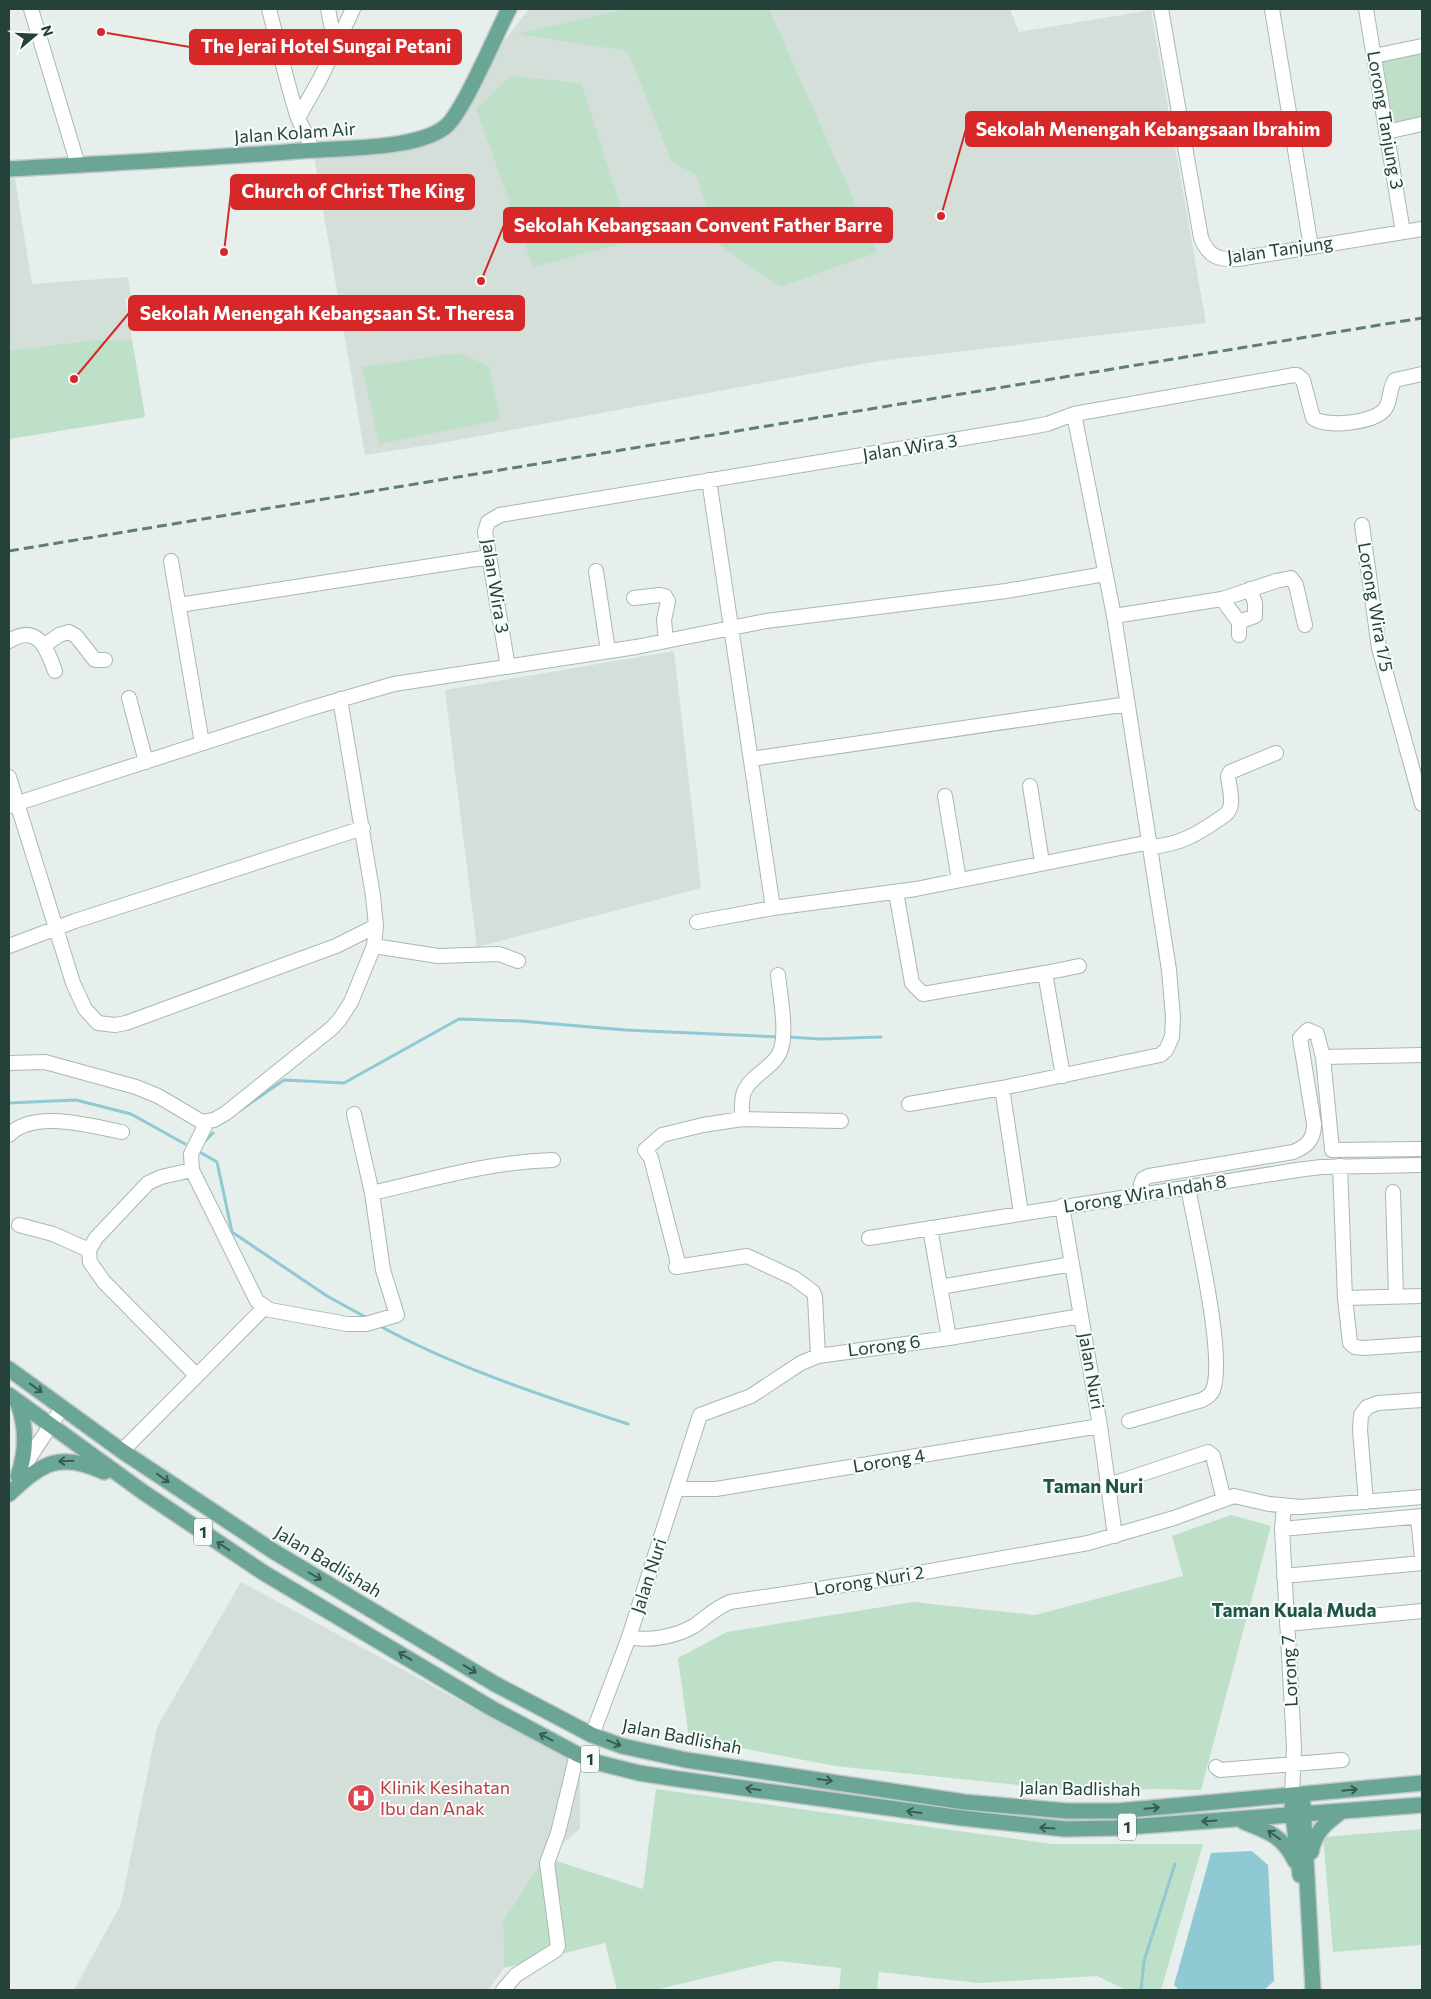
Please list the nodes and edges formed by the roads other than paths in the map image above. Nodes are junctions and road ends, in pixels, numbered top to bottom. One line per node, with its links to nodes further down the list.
1 (31, 9): 16 (street)
2 (269, 9): 12 (street)
3 (328, 9): 9 (street)
4 (353, 9): 9 (street)
5 (509, 9): 15 (main road, Jalan Kolam Air)
6 (1161, 9): 20 (street, Jalan Tanjung)
7 (1272, 9): 20 (street)
8 (1366, 9): 11 (street, Lorong Tanjung 3)
9 (338, 36): 12 (street)
10 (1422, 46): 11 (street)
11 (1374, 56): 14 (street, Lorong Tanjung 3)
12 (300, 123): 15 (street)
13 (1422, 124): 14 (street)
14 (1386, 132): 19 (street, Lorong Tanjung 3)
15 (304, 151): 16 (main road, Jalan Kolam Air)
16 (78, 165): 17 (main road, Jalan Kolam Air)
17 (9, 169)
18 (1422, 229): 19 (street, Jalan Tanjung)
19 (1404, 232): 20 (street, Jalan Tanjung)
20 (1310, 247)
21 (1422, 374): 22 (street, Jalan Wira 3)
22 (1074, 414): 23 (street, Jalan Wira 3); 28 (street)
23 (709, 480): 25 (street, Jalan Wira 3); 35 (street)
24 (1362, 525): 48 (street, Lorong Wira 1/5)
25 (489, 557): 32 (street); 41 (street, Jalan Wira 3)
26 (172, 561): 32 (street)
27 (596, 571): 39 (street)
28 (1105, 574): 33 (street); 35 (street)
29 (1250, 590): 31 (street); 31 (street); 34 (street)
30 (634, 598): 37 (street)
31 (1222, 599): 33 (street)
32 (179, 606): 46 (street)
33 (1114, 616): 45 (street)
34 (1305, 625)
35 (730, 627): 37 (street); 49 (street)
36 (9, 641): 38 (street)
37 (666, 641): 39 (street)
38 (45, 645): 40 (street); 42 (street)
39 (608, 651): 41 (street)
40 (105, 660)
41 (508, 667): 44 (street)
42 (55, 672)
43 (129, 698): 50 (street)
44 (340, 699): 46 (street); 56 (street)
45 (1128, 704): 49 (street); 57 (street)
46 (202, 743): 50 (street)
47 (1276, 754): 57 (street)
48 (1416, 758): 54 (street, Lorong Wira 1/5)
49 (751, 759): 61 (street)
50 (146, 762): 55 (street)
51 (9, 777): 55 (street)
52 (1030, 786): 58 (street)
53 (945, 796): 59 (street)
54 (1422, 804)
55 (12, 805): 64 (street)
56 (364, 828): 63 (street); 64 (street)
57 (1150, 844): 58 (street); 74 (street)
58 (1042, 862): 59 (street)
59 (959, 880): 60 (street)
60 (896, 892): 61 (street); 69 (street)
61 (774, 908): 62 (street)
62 (697, 922)
63 (376, 926): 64 (street); 66 (street)
64 (56, 929): 65 (street)
65 (9, 946)
66 (374, 946): 67 (street); 80 (street)
67 (518, 961)
68 (1079, 966): 69 (street)
69 (1045, 973): 74 (street)
70 (778, 975): 78 (street)
71 (1422, 1055): 72 (street)
72 (1323, 1057): 84 (street); 92 (street)
73 (9, 1063): 80 (street)
74 (1063, 1076): 75 (street)
75 (1002, 1088): 76 (street); 94 (street)
76 (909, 1104)
77 (354, 1114): 91 (street)
78 (742, 1119): 79 (street); 108 (street)
79 (841, 1121)
80 (207, 1122): 88 (street)
81 (122, 1132): 82 (street)
82 (9, 1135)
83 (1422, 1149): 84 (street)
84 (1332, 1150): 87 (street)
85 (552, 1160): 91 (street)
86 (1422, 1165): 87 (street, Lorong Wira Indah 8)
87 (1336, 1167): 89 (street, Lorong Wira Indah 8); 103 (street)
88 (192, 1170): 98 (street); 104 (street)
89 (1188, 1187): 92 (street, Lorong Wira Indah 8); 115 (street)
90 (1393, 1192): 102 (street)
91 (372, 1193): 104 (street)
92 (1143, 1194): 93 (street, Lorong Wira Indah 8)
93 (1062, 1206): 94 (street, Lorong Wira Indah 8); 99 (street, Jalan Nuri)
94 (1021, 1213): 96 (street, Lorong Wira Indah 8)
95 (19, 1225): 98 (street)
96 (930, 1228): 97 (street, Lorong Wira Indah 8); 100 (street)
97 (868, 1238)
98 (89, 1250): 110 (street)
99 (1072, 1264): 100 (street); 105 (street, Jalan Nuri)
100 (940, 1287): 106 (street)
101 (1422, 1296): 102 (street)
102 (1396, 1297): 103 (street)
103 (1345, 1298): 107 (street)
104 (264, 1308): 110 (street)
105 (1081, 1316): 106 (street, Lorong 6); 117 (street, Jalan Nuri)
106 (949, 1338): 108 (street, Lorong 6)
107 (1422, 1344)
108 (818, 1356): 114 (street, Lorong 6)
109 (9, 1369): 113 (main road, Jalan Badlishah / 1, one-way to 113)
110 (195, 1374): 118 (street)
111 (11, 1400): 116 (main road, Jalan Badlishah / 1); 119 (main road)
112 (1422, 1400): 126 (street)
113 (62, 1408): 116 (street); 118 (main road, Jalan Badlishah / 1)
114 (700, 1415): 121 (street, Jalan Nuri)
115 (1129, 1421)
116 (51, 1426): 119 (street); 123 (main road, Jalan Badlishah / 1)
117 (1100, 1426): 120 (street, Jalan Nuri); 121 (street, Lorong 4)
118 (122, 1450): 137 (main road, Jalan Badlishah / 1, one-way to 137)
119 (18, 1476): 122 (street)
120 (1109, 1484): 125 (street); 130 (street, Jalan Nuri)
121 (677, 1489): 136 (street, Jalan Nuri)
122 (9, 1492): 123 (main road, one-way to 122)
123 (143, 1492): 138 (main road, Jalan Badlishah / 1, one-way to 123)
124 (1422, 1497): 126 (street, Lorong Nuri 2)
125 (1224, 1500): 127 (street, Lorong Nuri 2); 130 (street, Lorong Nuri 2)
126 (1366, 1502): 127 (street, Lorong Nuri 2)
127 (1284, 1506): 129 (street, Lorong 7)
128 (1420, 1517): 129 (street); 131 (street)
129 (1282, 1529): 133 (street, Lorong 7)
130 (1115, 1536): 136 (street, Lorong Nuri 2)
131 (1422, 1558)
132 (1422, 1563): 133 (street)
133 (1284, 1576): 135 (street, Lorong 7)
134 (1422, 1611): 135 (street)
135 (1287, 1624): 140 (street, Lorong 7)
136 (629, 1637): 137 (street, Jalan Nuri)
137 (592, 1735): 144 (main road, Jalan Badlishah / 1, one-way to 144)
138 (577, 1754): 148 (main road, Jalan Badlishah / 1, one-way to 138); 151 (street)
139 (1342, 1760): 140 (street)
140 (1295, 1764): 141 (street); 143 (street, Lorong 7)
141 (1216, 1767)
142 (1422, 1783): 143 (main road, Jalan Badlishah / 1, one-way to 142)
143 (1297, 1796): 144 (main road, Jalan Badlishah / 1, one-way to 143); 147 (main road)
144 (964, 1802): 148 (main road)
145 (1422, 1805): 146 (main road, Jalan Badlishah / 1)
146 (1342, 1811): 147 (main road, Jalan Badlishah / 1); 150 (main road)
147 (1299, 1815): 149 (main road, Jalan Badlishah / 1); 150 (main road)
148 (962, 1818): 149 (main road, Jalan Badlishah / 1, one-way to 148)
149 (1237, 1819): 150 (main road, one-way to 149)
150 (1303, 1866): 152 (main road)
151 (504, 1990)
152 (1313, 1990)

